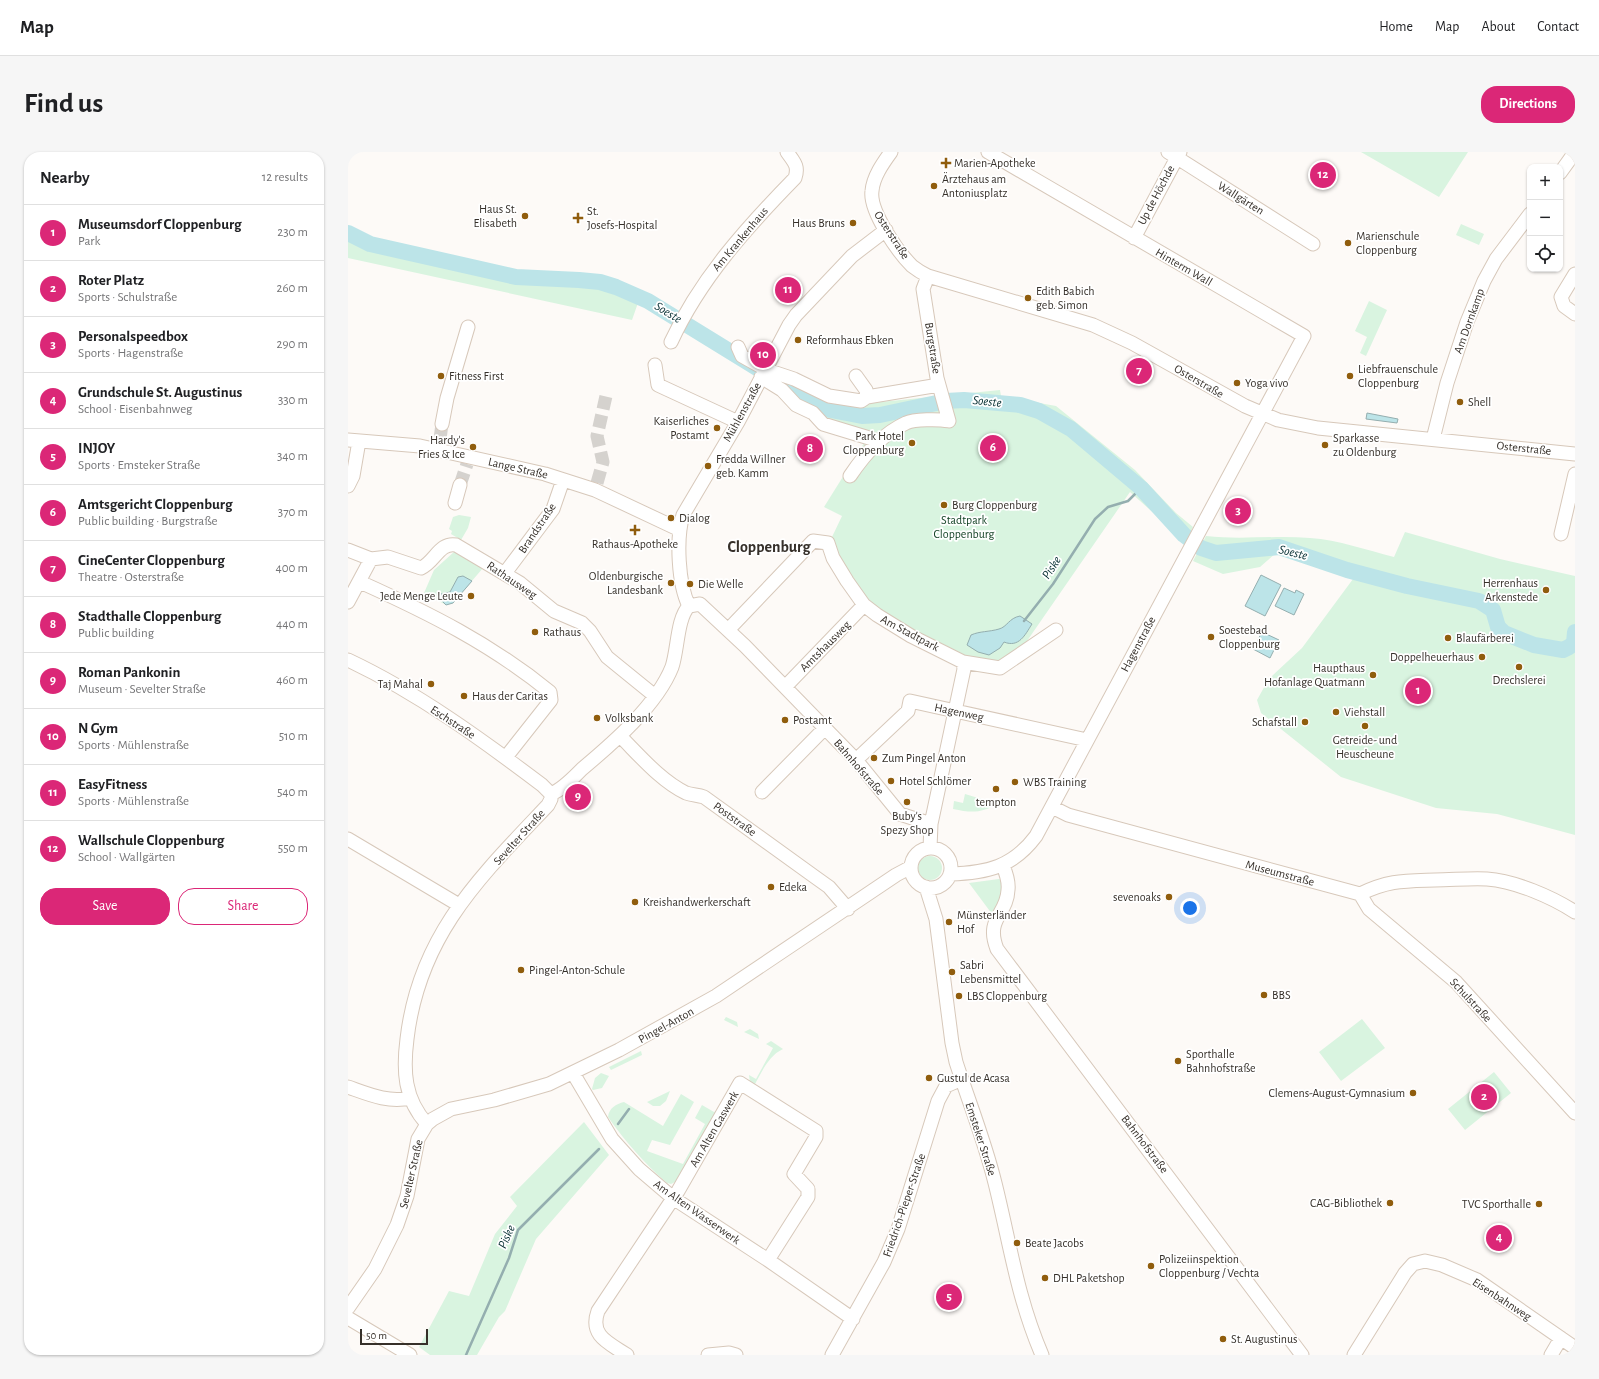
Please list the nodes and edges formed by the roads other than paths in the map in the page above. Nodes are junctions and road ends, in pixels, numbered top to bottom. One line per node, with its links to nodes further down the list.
1 (787, 152): 15 (street, Am Krankenhaus)
2 (988, 152): 9 (street, Hinterm Wall)
3 (1575, 152): 6 (street)
4 (884, 154): 8 (street, Osterstraße)
5 (1175, 154): 9 (street, Up de Höchde); 10 (street, Wallgärten)
6 (1563, 169)
7 (1527, 218): 27 (street, Am Dornkamp)
8 (886, 230): 12 (street, Osterstraße); 18 (street, Mühlenstraße)
9 (1134, 238): 24 (street, Hinterm Wall)
10 (1313, 244)
11 (1575, 274): 13 (street)
12 (928, 276): 20 (street, Burgstraße); 24 (street, Osterstraße)
13 (1575, 314)
14 (468, 327): 26 (street)
15 (674, 336)
16 (738, 346): 18 (street)
17 (655, 365): 25 (street)
18 (764, 373): 21 (street); 23 (street); 25 (street, Mühlenstraße)
19 (856, 376): 22 (street)
20 (940, 388): 22 (street); 29 (street, Burgstraße)
21 (814, 391): 22 (street); 23 (street)
22 (867, 397)
23 (798, 404): 29 (street)
24 (1262, 414): 27 (street, Osterstraße); 55 (street, Hagenstraße)
25 (738, 422): 37 (street, Mühlenstraße)
26 (442, 424)
27 (1433, 439): 30 (street, Osterstraße)
28 (353, 440): 33 (street, Lange Straße); 35 (street)
29 (879, 441): 32 (street)
30 (1575, 454)
31 (1575, 474): 38 (street)
32 (850, 476)
33 (563, 480): 37 (street, Lange Straße); 41 (street, Brandstraße)
34 (460, 485): 36 (street)
35 (348, 486)
36 (455, 503)
37 (678, 529): 45 (street, Mühlenstraße)
38 (1561, 534)
39 (348, 550): 40 (street, Rathausweg)
40 (371, 559): 41 (street, Rathausweg); 42 (street)
41 (505, 574): 51 (street, Rathausweg)
42 (360, 582): 43 (street); 56 (street)
43 (348, 602)
44 (864, 605): 46 (street, Am Stadtpark); 49 (street, Am Stadtpark); 50 (street, Amtshausweg)
45 (689, 606): 46 (street, Bahnhofstraße); 51 (street, Sevelter Straße)
46 (728, 630): 50 (street, Bahnhofstraße)
47 (1056, 630): 49 (street, Am Stadtpark)
48 (348, 660): 56 (street, Eschstraße)
49 (963, 662): 52 (street)
50 (784, 687): 53 (street, Bahnhofstraße)
51 (655, 696): 54 (street, Sevelter Straße)
52 (955, 711): 55 (street, Hagenweg); 57 (street, Hagenweg); 61 (street)
53 (825, 728): 57 (street, Bahnhofstraße); 58 (street)
54 (620, 736): 59 (street, Sevelter Straße); 71 (street, Poststraße)
55 (1087, 740): 60 (street, Hagenstraße)
56 (506, 757): 59 (street, Eschstraße)
57 (856, 760): 61 (street, Bahnhofstraße)
58 (762, 792)
59 (551, 794): 70 (street, Sevelter Straße)
60 (1052, 807): 64 (street, Hagenstraße); 69 (street, Museumstraße)
61 (931, 824): 63 (street)
62 (348, 840): 70 (street)
63 (930, 848): 65 (street); 66 (street)
64 (1003, 866): 65 (street, Hagenstraße); 93 (street, Bahnhofstraße)
65 (950, 869): 67 (street)
66 (912, 872): 68 (street); 71 (street, Pingel-Anton)
67 (939, 886): 68 (street); 73 (street, Emsteker Straße)
68 (926, 887): 73 (street, Emsteker Straße)
69 (1360, 894): 72 (street); 78 (street, Schulstraße)
70 (459, 905): 77 (street, Sevelter Straße)
71 (848, 909): 74 (street, Pingel-Anton)
72 (1575, 912)
73 (936, 919): 75 (street, Emsteker Straße)
74 (573, 1073): 79 (street, Pingel-Anton); 80 (street, Am Alten Wasserwerk)
75 (962, 1079): 84 (street, Friedrich-Pieper-Straße); 92 (street, Emsteker Straße)
76 (348, 1087): 77 (street)
77 (410, 1098): 79 (street, Sevelter Straße)
78 (1573, 1108)
79 (427, 1124): 82 (street, Sevelter Straße)
80 (673, 1198): 81 (street, Am Alten Wasserwerk); 81 (street, Am Alten Gaswerk); 88 (street)
81 (768, 1260): 84 (street, Am Alten Wasserwerk)
82 (348, 1308)
83 (348, 1318): 87 (street)
84 (853, 1319): 91 (street, Friedrich-Pieper-Straße)
85 (1561, 1338): 86 (street, Eisenbahnweg); 94 (street, Eisenbahnweg); 95 (street)
86 (1575, 1348)
87 (410, 1355)
88 (627, 1355)
89 (708, 1355): 90 (street)
90 (736, 1355)
91 (832, 1355)
92 (1042, 1355)
93 (1302, 1355)
94 (1354, 1355)
95 (1551, 1355)

